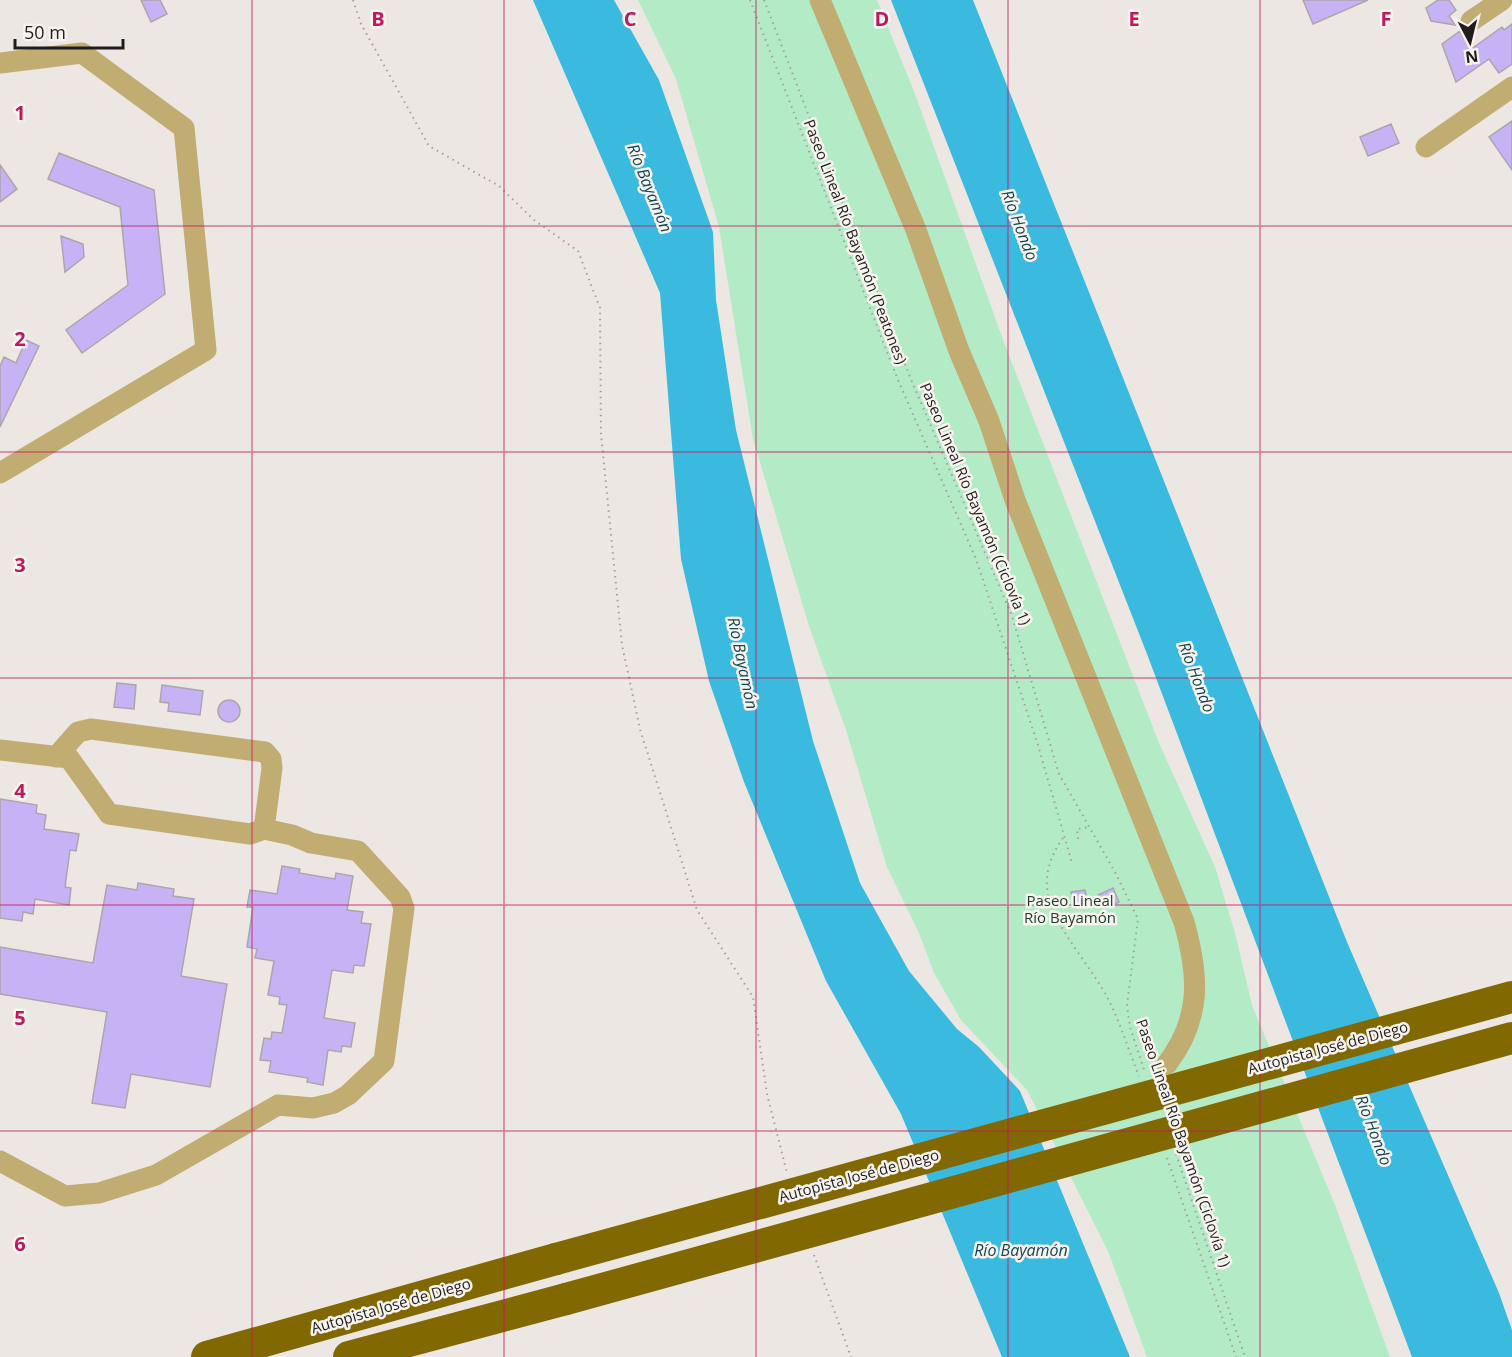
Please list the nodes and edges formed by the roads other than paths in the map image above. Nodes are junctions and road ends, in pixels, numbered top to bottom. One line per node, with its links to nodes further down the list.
1 (820, 0): 13 (street)
2 (1502, 0): 3 (street)
3 (1471, 21)
4 (0, 63): 7 (street)
5 (1512, 87): 6 (street)
6 (1426, 147)
7 (0, 473)
8 (0, 750): 9 (street)
9 (56, 757): 10 (street); 10 (street)
10 (264, 829): 14 (street)
11 (1512, 998): 15 (highway, Autopista José de Diego, bridge)
12 (1512, 1038): 16 (highway, bridge)
13 (1167, 1064)
14 (0, 1161)
15 (207, 1357)
16 (349, 1357)

